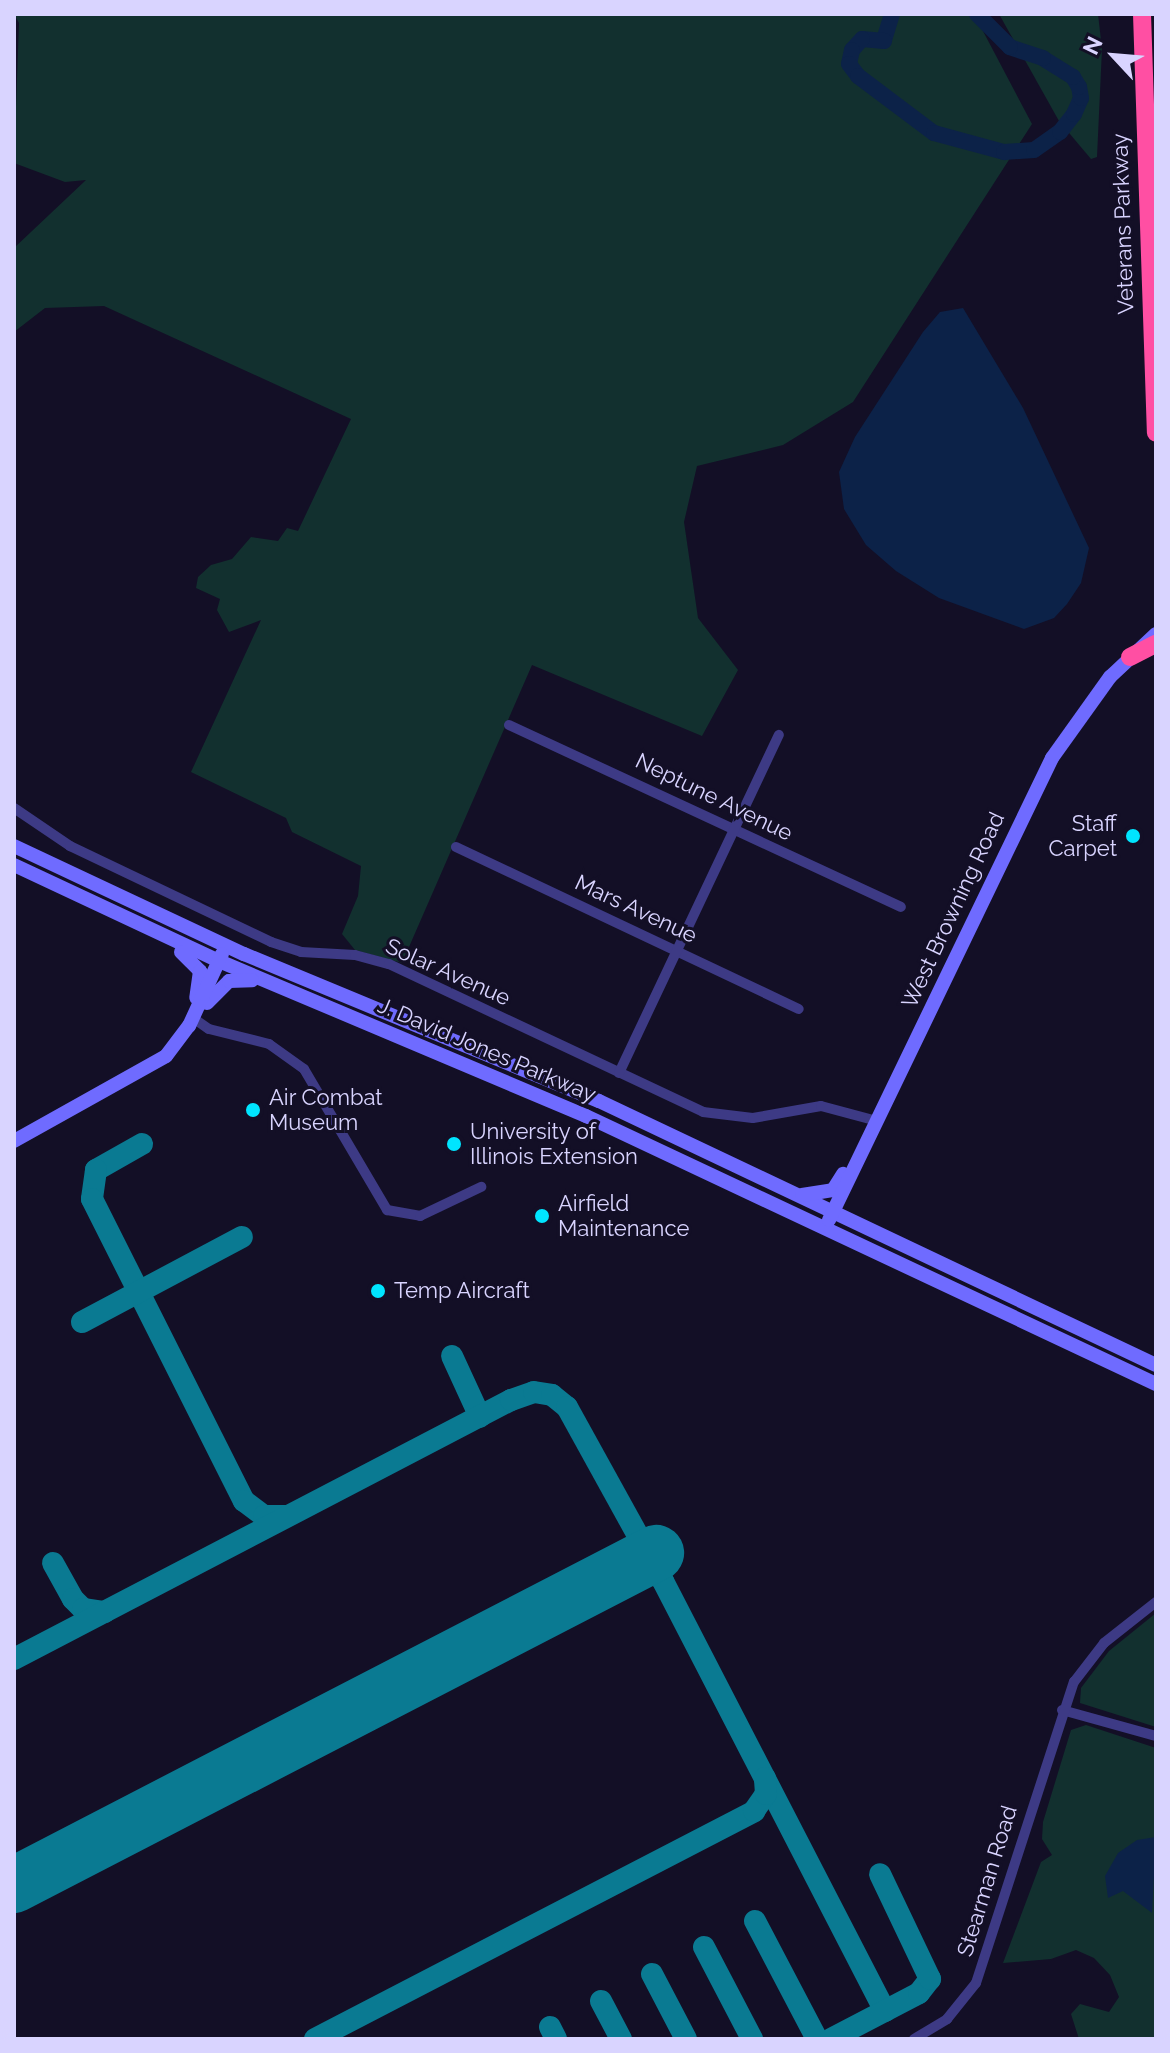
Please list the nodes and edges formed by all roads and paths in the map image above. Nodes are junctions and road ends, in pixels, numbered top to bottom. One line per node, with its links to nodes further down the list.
1 (1142, 14): 2 (highway, Veterans Parkway)
2 (1151, 364): 3 (highway); 4 (highway, Veterans Parkway)
3 (1156, 390)
4 (1156, 433)
5 (1156, 626): 6 (highway)
6 (1152, 640): 7 (highway)
7 (1130, 657): 24 (main road, West Browning Road)
8 (509, 725): 11 (street, Neptune Avenue)
9 (779, 735): 11 (street)
10 (14, 808): 23 (street, Solar Avenue)
11 (734, 828): 16 (street, Neptune Avenue); 18 (street)
12 (14, 846): 17 (main road, J. David Jones Parkway)
13 (456, 847): 18 (street, Mars Avenue)
14 (14, 865): 15 (main road, J. David Jones Parkway)
15 (93, 903): 19 (main road, J. David Jones Parkway); 22 (main road)
16 (901, 907)
17 (226, 945): 19 (main road); 27 (main road, J. David Jones Parkway)
18 (677, 950): 21 (street, Mars Avenue); 23 (street)
19 (219, 961): 20 (main road, J. David Jones Parkway); 22 (main road)
20 (266, 981): 22 (main road); 29 (main road, J. David Jones Parkway)
21 (799, 1009)
22 (194, 1016): 25 (main road); 26 (street)
23 (619, 1073): 24 (street, Solar Avenue)
24 (874, 1128): 27 (main road); 28 (main road, West Browning Road)
25 (14, 1141)
26 (481, 1187)
27 (796, 1194): 28 (main road, J. David Jones Parkway)
28 (833, 1212): 29 (main road, West Browning Road); 30 (main road, J. David Jones Parkway)
29 (825, 1228): 31 (main road, J. David Jones Parkway)
30 (1156, 1365)
31 (1156, 1384)
32 (1156, 1602): 33 (street, Stearman Road)
33 (1062, 1710): 34 (street); 35 (street, Stearman Road)
34 (1156, 1736)
35 (914, 2039)

